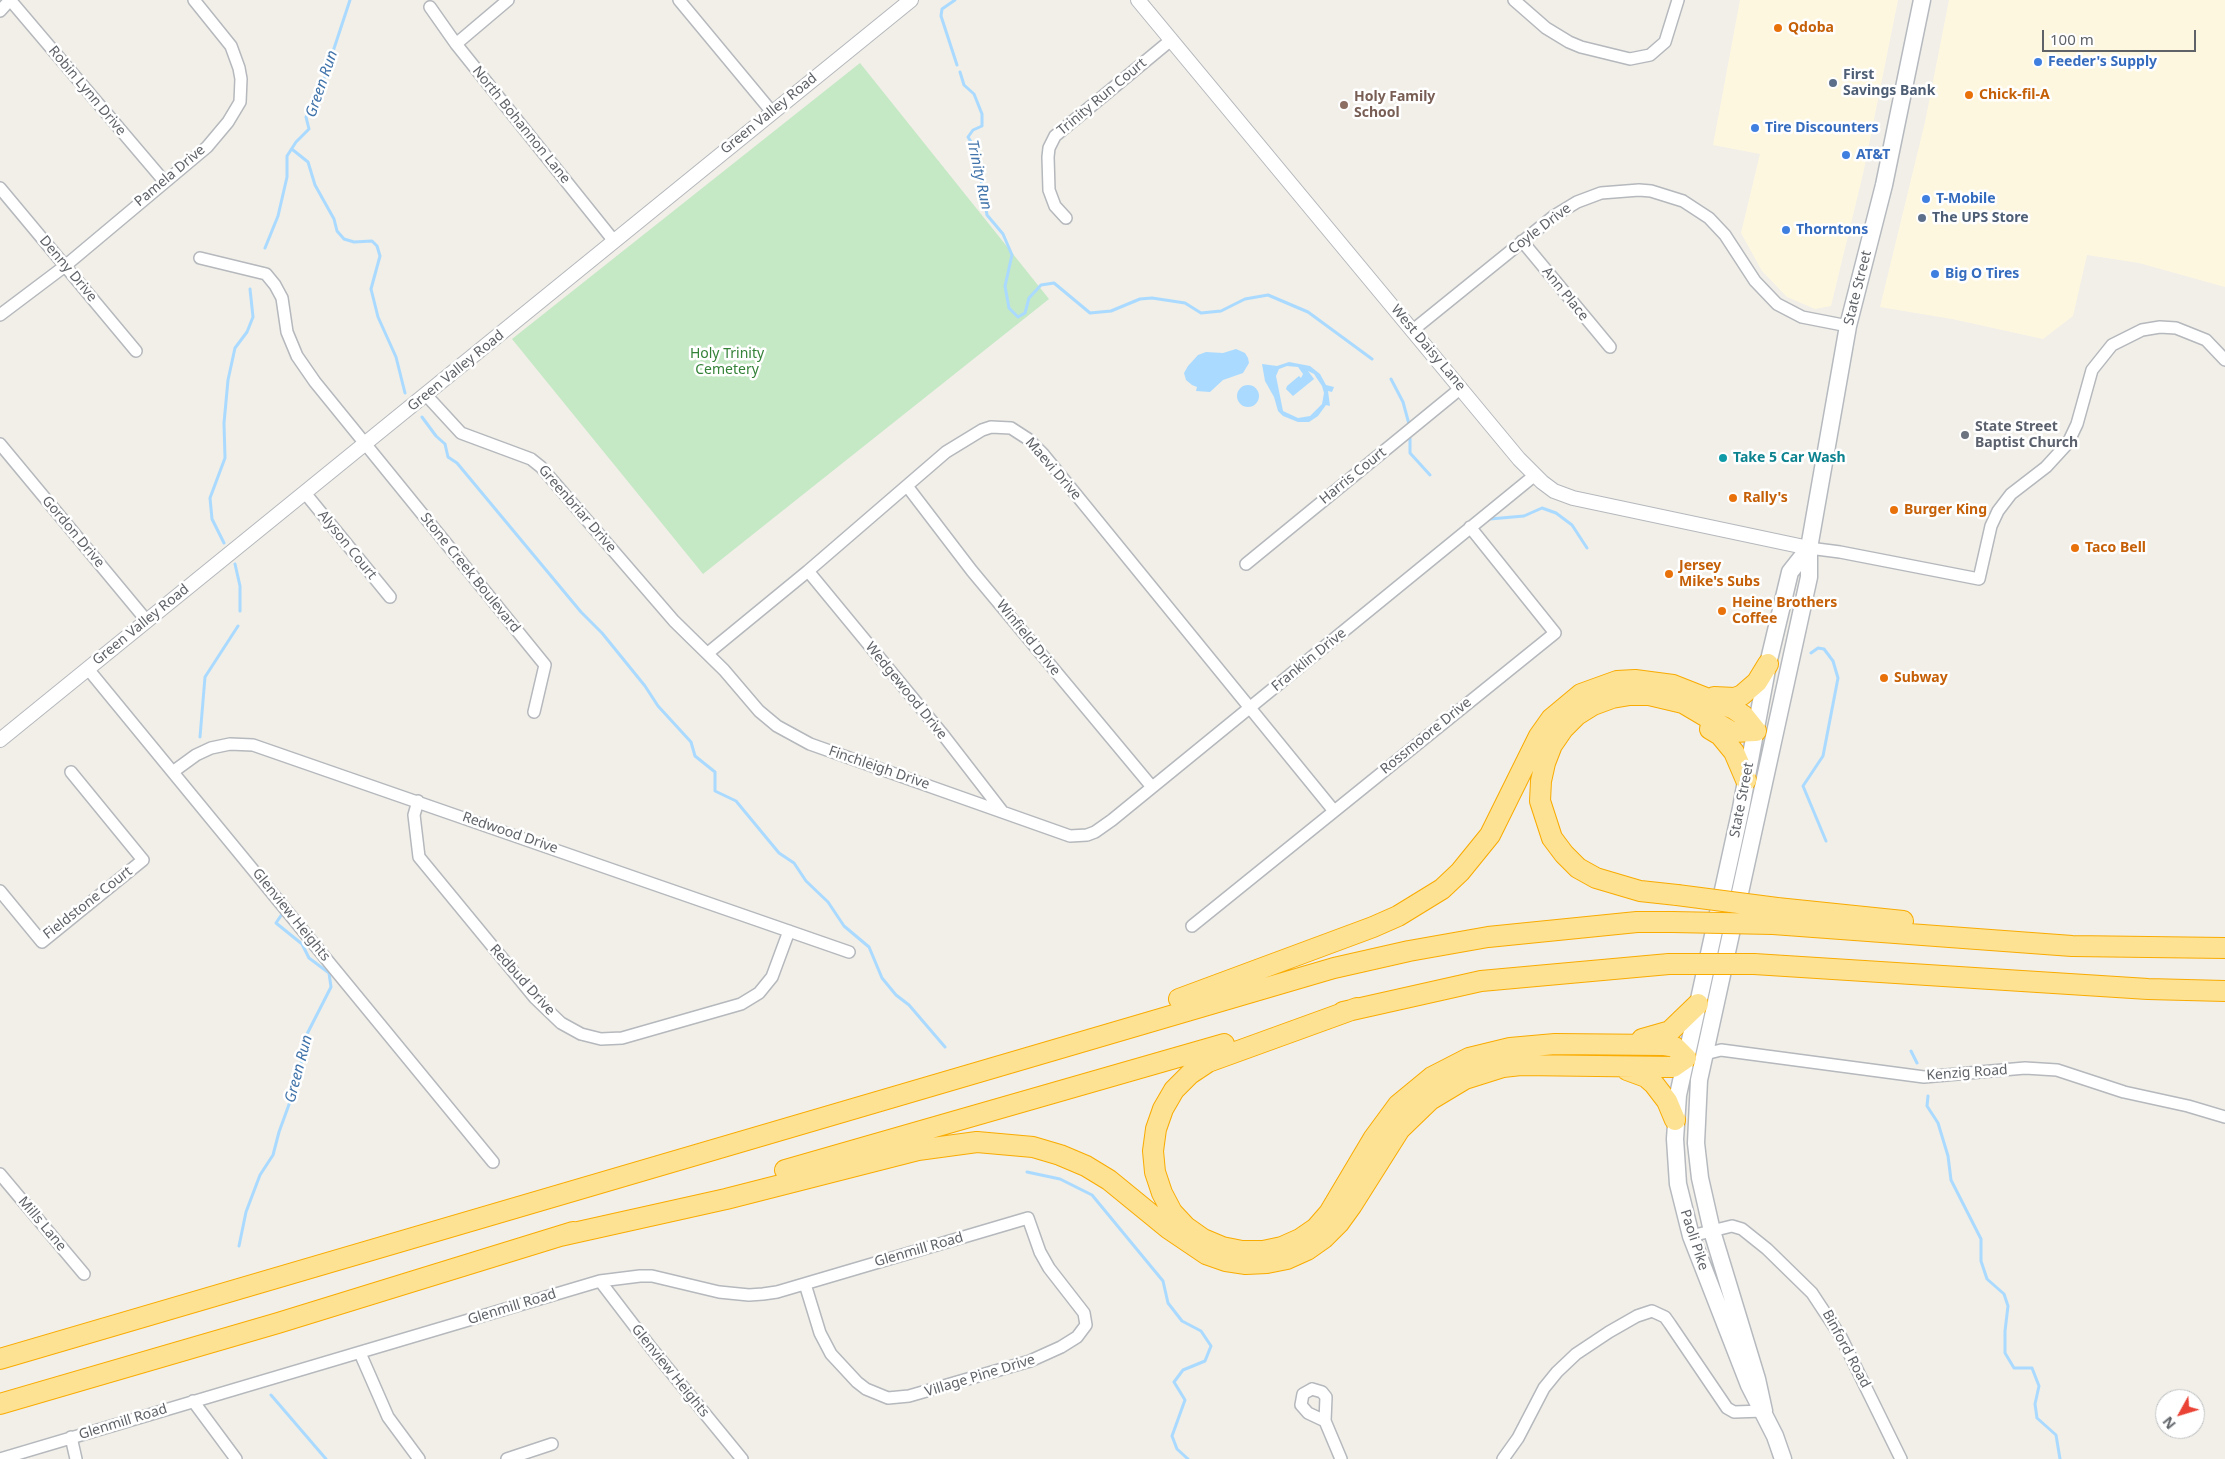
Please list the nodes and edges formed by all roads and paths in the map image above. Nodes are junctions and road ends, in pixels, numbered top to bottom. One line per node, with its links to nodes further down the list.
1 (194, 0): 15 (street, Pamela Drive)
2 (508, 0): 13 (street)
3 (680, 0): 14 (street)
4 (911, 0): 14 (street, Green Valley Road)
5 (1138, 0): 12 (street, West Daisy Lane)
6 (1514, 0): 7 (street)
7 (1678, 0)
8 (1922, 0): 23 (main road, State Street)
9 (10, 1): 11 (street); 15 (street, Robin Lynn Drive)
10 (430, 7): 13 (street, North Bohannon Lane)
11 (0, 10)
12 (1171, 40): 17 (street, Trinity Run Court); 24 (street, West Daisy Lane)
13 (456, 44): 18 (street, North Bohannon Lane)
14 (772, 112): 18 (street, Green Valley Road)
15 (164, 181): 21 (street, Pamela Drive)
16 (0, 188): 21 (street, Denny Drive)
17 (1066, 218)
18 (614, 241): 29 (street, Green Valley Road)
19 (1522, 241): 23 (street, Coyle Drive); 24 (street, Coyle Drive); 25 (street, Ann Place)
20 (200, 258): 31 (street)
21 (65, 266): 22 (street, Pamela Drive); 26 (street, Denny Drive)
22 (0, 315)
23 (1848, 326): 36 (main road, State Street)
24 (1413, 330): 28 (street, West Daisy Lane)
25 (1610, 347)
26 (136, 351)
27 (2225, 360): 36 (street)
28 (1461, 388): 32 (street, West Daisy Lane); 37 (street, Harris Court)
29 (426, 395): 31 (street, Green Valley Road); 41 (street, Greenbriar Drive)
30 (0, 444): 40 (street, Gordon Drive)
31 (365, 444): 34 (street, Green Valley Road); 47 (street, Stone Creek Boulevard)
32 (1535, 475): 35 (street, Franklin Drive); 36 (street, West Daisy Lane)
33 (907, 486): 38 (street, Maevi Drive); 46 (street, Maevi Drive); 53 (street, Winfield Drive)
34 (304, 493): 39 (street, Alyson Court); 40 (street, Green Valley Road)
35 (1470, 527): 46 (street, Franklin Drive); 55 (street, Rossmoore Drive)
36 (1808, 548): 42 (main road, State Street); 48 (main road, State Street)
37 (1246, 564)
38 (808, 571): 41 (street, Maevi Drive); 56 (street, Wedgewood Drive)
39 (390, 596)
40 (147, 621): 43 (street, Green Valley Road)
41 (708, 653): 56 (street, Finchleigh Drive)
42 (1768, 664): 44 (highway); 48 (main road, State Street)
43 (88, 668): 49 (street, Green Valley Road); 50 (street, Glenview Heights)
44 (1691, 691): 48 (highway); 70 (highway)
45 (1667, 699): 48 (highway); 52 (highway); 59 (highway, bridge)
46 (1251, 708): 53 (street, Franklin Drive); 55 (street, Maevi Drive)
47 (534, 712)
48 (1765, 733): 52 (main road, State Street); 68 (main road, State Street)
49 (0, 740)
50 (174, 771): 54 (street, Redwood Drive); 73 (street, Glenview Heights)
51 (71, 772): 58 (street, Fieldstone Court)
52 (1746, 780): 65 (main road, State Street)
53 (1152, 788): 57 (street, Franklin Drive)
54 (418, 801): 61 (street, Redwood Drive); 61 (street, Redbud Drive)
55 (1334, 810): 60 (street, Rossmoore Drive)
56 (1003, 812): 57 (street, Finchleigh Drive)
57 (1078, 836)
58 (0, 891)
59 (1775, 916): 62 (highway); 70 (highway, bridge)
60 (1192, 926)
61 (789, 931): 63 (street, Redwood Drive)
62 (2225, 948)
63 (849, 952)
64 (2225, 991): 66 (highway, bridge)
65 (1698, 1004): 67 (highway); 68 (main road, State Street)
66 (1357, 1008): 67 (highway); 77 (highway)
67 (1625, 1045): 68 (highway)
68 (1695, 1056): 69 (highway); 71 (street, Kenzig Road); 72 (main road, Paoli Pike); 76 (main road, Paoli Pike)
69 (1602, 1068): 72 (highway); 77 (highway)
70 (983, 1070): 83 (highway)
71 (2225, 1118)
72 (1675, 1120): 78 (main road, Paoli Pike)
73 (493, 1162)
74 (0, 1174): 79 (street, Mills Lane)
75 (1028, 1218): 81 (street, Glenmill Road); 81 (street, Village Pine Drive)
76 (1712, 1231): 78 (street, Binford Road); 86 (main road, Paoli Pike); 99 (street, Binford Road)
77 (560, 1236): 85 (highway)
78 (1691, 1236): 86 (main road, Paoli Pike)
79 (84, 1274)
80 (600, 1281): 81 (street, Glenmill Road); 82 (street, Glenmill Road); 95 (street, Glenview Heights)
81 (805, 1284)
82 (360, 1352): 84 (street, Glenmill Road); 93 (street)
83 (0, 1359)
84 (192, 1401): 88 (street, Glenmill Road); 92 (street)
85 (0, 1404)
86 (1764, 1412): 97 (street); 98 (main road, Paoli Pike)
87 (1325, 1421): 96 (street)
88 (71, 1438): 90 (street, Glenmill Road); 91 (street)
89 (552, 1444): 94 (street)
90 (0, 1459)
91 (76, 1459)
92 (236, 1459)
93 (419, 1459)
94 (507, 1459)
95 (742, 1459)
96 (1341, 1459)
97 (1503, 1459)
98 (1783, 1459)
99 (1901, 1459)

